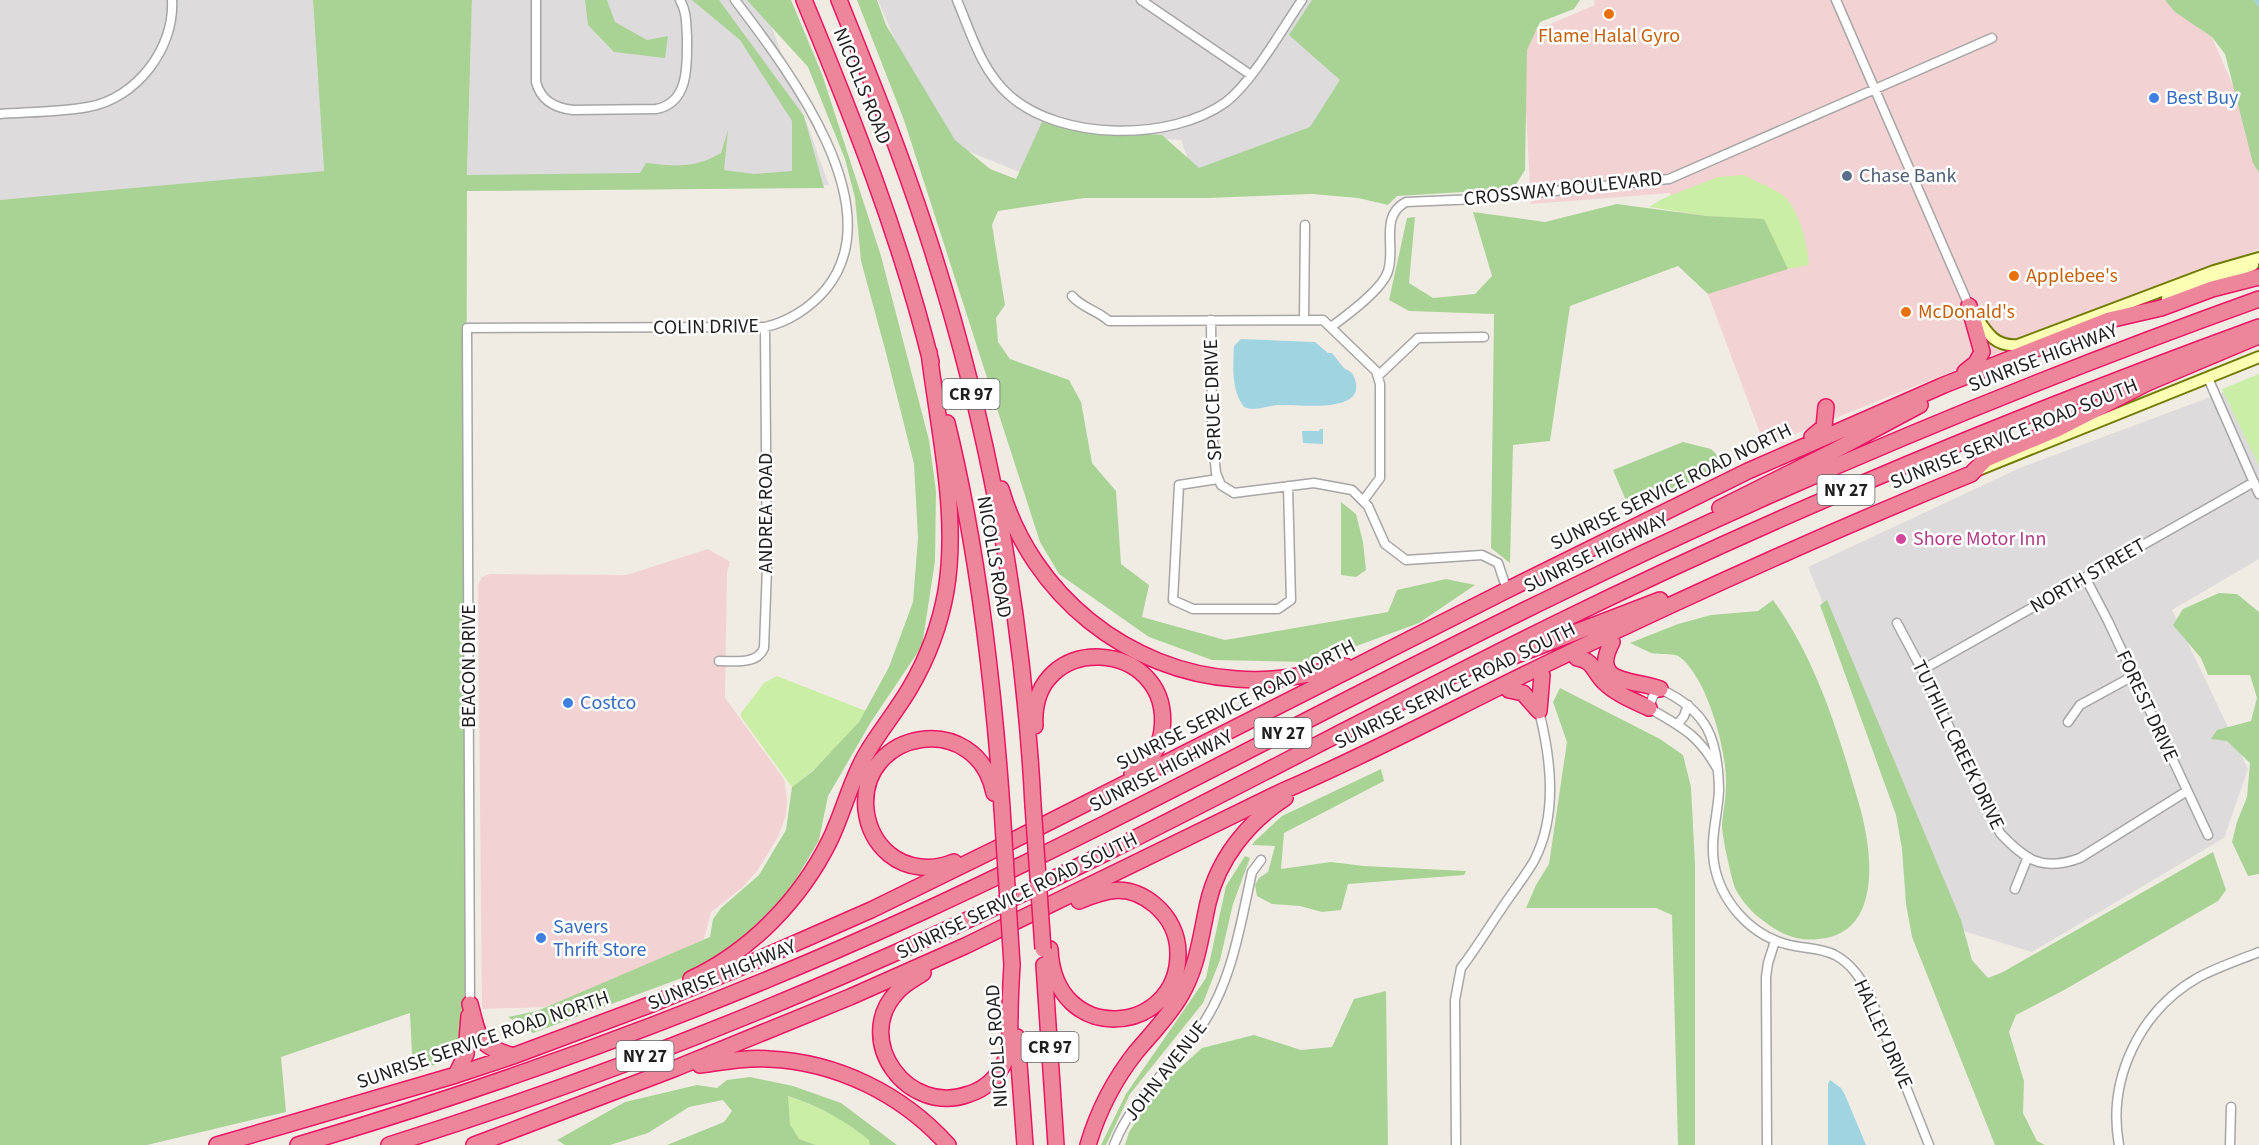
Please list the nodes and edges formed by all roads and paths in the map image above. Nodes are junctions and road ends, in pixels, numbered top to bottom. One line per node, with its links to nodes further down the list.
1 (172, 0): 14 (street)
2 (536, 0): 3 (street)
3 (680, 0)
4 (735, 0): 25 (street, COLIN DRIVE)
5 (804, 0): 32 (highway, NICOLLS ROAD / CR 97)
6 (838, 0): 38 (highway, NICOLLS ROAD / CR 97)
7 (957, 0): 12 (street)
8 (1141, 0): 12 (street)
9 (1302, 0): 12 (street)
10 (1836, 0): 13 (street)
11 (1992, 38): 13 (street, CROSSWAY BOULEVARD)
12 (1251, 75)
13 (1874, 88): 21 (street); 26 (street, CROSSWAY BOULEVARD)
14 (0, 114)
15 (1305, 225): 23 (street)
16 (2259, 258): 21 (main road)
17 (2259, 263): 24 (main road, SUNRISE SERVICE ROAD NORTH)
18 (2259, 277): 24 (highway)
19 (1072, 296): 22 (street, SPRUCE DRIVE)
20 (2259, 299): 46 (highway, SUNRISE HIGHWAY / NY 27)
21 (1969, 306): 36 (highway)
22 (1211, 320): 23 (street, SPRUCE DRIVE); 41 (street, SPRUCE DRIVE)
23 (1304, 320): 26 (street, SPRUCE DRIVE)
24 (2109, 320): 31 (highway, SUNRISE SERVICE ROAD NORTH)
25 (765, 327): 28 (street, COLIN DRIVE); 55 (street, ANDREA ROAD)
26 (1330, 327): 34 (street, SPRUCE DRIVE)
27 (2259, 327): 59 (highway, NY 27)
28 (467, 328): 85 (street, BEACON DRIVE)
29 (2259, 336): 40 (highway)
30 (1484, 337): 34 (street)
31 (2058, 339): 36 (highway, SUNRISE SERVICE ROAD NORTH); 46 (highway)
32 (929, 352): 73 (highway, NICOLLS ROAD / CR 97); 86 (highway)
33 (2259, 357): 35 (main road, SUNRISE SERVICE ROAD SOUTH)
34 (1378, 376): 45 (street)
35 (2208, 378): 40 (main road, SUNRISE SERVICE ROAD SOUTH); 42 (street)
36 (1944, 385): 37 (highway, SUNRISE SERVICE ROAD NORTH)
37 (1876, 414): 39 (highway, SUNRISE SERVICE ROAD NORTH); 39 (highway)
38 (978, 422): 53 (highway); 70 (highway, NICOLLS ROAD / CR 97)
39 (1795, 449): 50 (highway, SUNRISE SERVICE ROAD NORTH)
40 (1971, 474): 47 (highway, SUNRISE SERVICE ROAD SOUTH)
41 (1218, 479): 43 (street, SPRUCE DRIVE); 43 (street, SPRUCE DRIVE)
42 (2254, 482): 44 (street); 48 (street, NORTH STREET)
43 (1288, 486): 45 (street, SPRUCE DRIVE)
44 (2259, 494)
45 (1363, 501): 50 (street)
46 (1673, 539): 92 (highway, SUNRISE HIGHWAY / NY 27)
47 (1782, 553): 49 (highway, SUNRISE SERVICE ROAD SOUTH); 59 (highway)
48 (2085, 577): 56 (street, NORTH STREET); 58 (street, FOREST DRIVE)
49 (1718, 583): 52 (highway); 67 (highway, SUNRISE SERVICE ROAD SOUTH)
50 (1507, 590): 53 (highway, SUNRISE SERVICE ROAD NORTH)
51 (1896, 623): 56 (street, TUTHILL CREEK DRIVE)
52 (1612, 642): 54 (highway); 60 (highway)
53 (1374, 658): 72 (highway, SUNRISE SERVICE ROAD NORTH)
54 (1577, 658): 57 (highway); 63 (highway)
55 (719, 661)
56 (1922, 670): 76 (street, TUTHILL CREEK DRIVE)
57 (1542, 675): 61 (highway); 64 (highway)
58 (2133, 676): 65 (street); 71 (street, FOREST DRIVE)
59 (1444, 680): 93 (highway, NY 27)
60 (1660, 689): 62 (street, HALLEY DRIVE); 63 (street)
61 (1509, 690): 64 (highway); 67 (highway)
62 (1688, 705): 66 (street); 68 (street, HALLEY DRIVE)
63 (1649, 708): 66 (street, HALLEY DRIVE)
64 (1539, 711): 100 (street)
65 (2068, 722)
66 (1678, 724): 68 (street, HALLEY DRIVE)
67 (1426, 725): 69 (highway, SUNRISE SERVICE ROAD SOUTH)
68 (1718, 770): 80 (street, HALLEY DRIVE)
69 (1326, 772): 79 (highway, SUNRISE SERVICE ROAD SOUTH); 98 (highway)
70 (1031, 780): 72 (highway); 82 (highway, NICOLLS ROAD / CR 97, bridge)
71 (2187, 791): 74 (street, FOREST DRIVE); 76 (street)
72 (1079, 808): 75 (highway, SUNRISE SERVICE ROAD NORTH)
73 (998, 809): 75 (highway, bridge); 75 (highway)
74 (2208, 836)
75 (1008, 850): 84 (highway, NICOLLS ROAD / CR 97, bridge); 86 (highway, SUNRISE SERVICE ROAD NORTH)
76 (2027, 859): 78 (street)
77 (1260, 860): 99 (street, JOHN AVENUE)
78 (2015, 889)
79 (1027, 916): 81 (highway, SUNRISE SERVICE ROAD SOUTH); 82 (highway)
80 (1775, 941): 101 (street); 102 (street, HALLEY DRIVE)
81 (965, 946): 84 (highway); 88 (highway, SUNRISE SERVICE ROAD SOUTH)
82 (1047, 949): 97 (highway, CR 97)
83 (2259, 952): 103 (street)
84 (1012, 965): 96 (highway, NICOLLS ROAD / CR 97)
85 (471, 1004): 87 (highway); 89 (highway)
86 (567, 1036): 87 (highway, SUNRISE SERVICE ROAD NORTH)
87 (513, 1056): 89 (highway, SUNRISE SERVICE ROAD NORTH)
88 (676, 1068): 94 (highway, SUNRISE SERVICE ROAD SOUTH); 95 (highway)
89 (456, 1075): 91 (highway, SUNRISE SERVICE ROAD NORTH)
90 (2231, 1107): 104 (street)
91 (217, 1145)
92 (298, 1145)
93 (389, 1145)
94 (474, 1145)
95 (948, 1145)
96 (1025, 1145)
97 (1056, 1145)
98 (1088, 1145)
99 (1114, 1145)
100 (1456, 1145)
101 (1767, 1145)
102 (1929, 1145)
103 (2119, 1145)
104 (2230, 1145)

